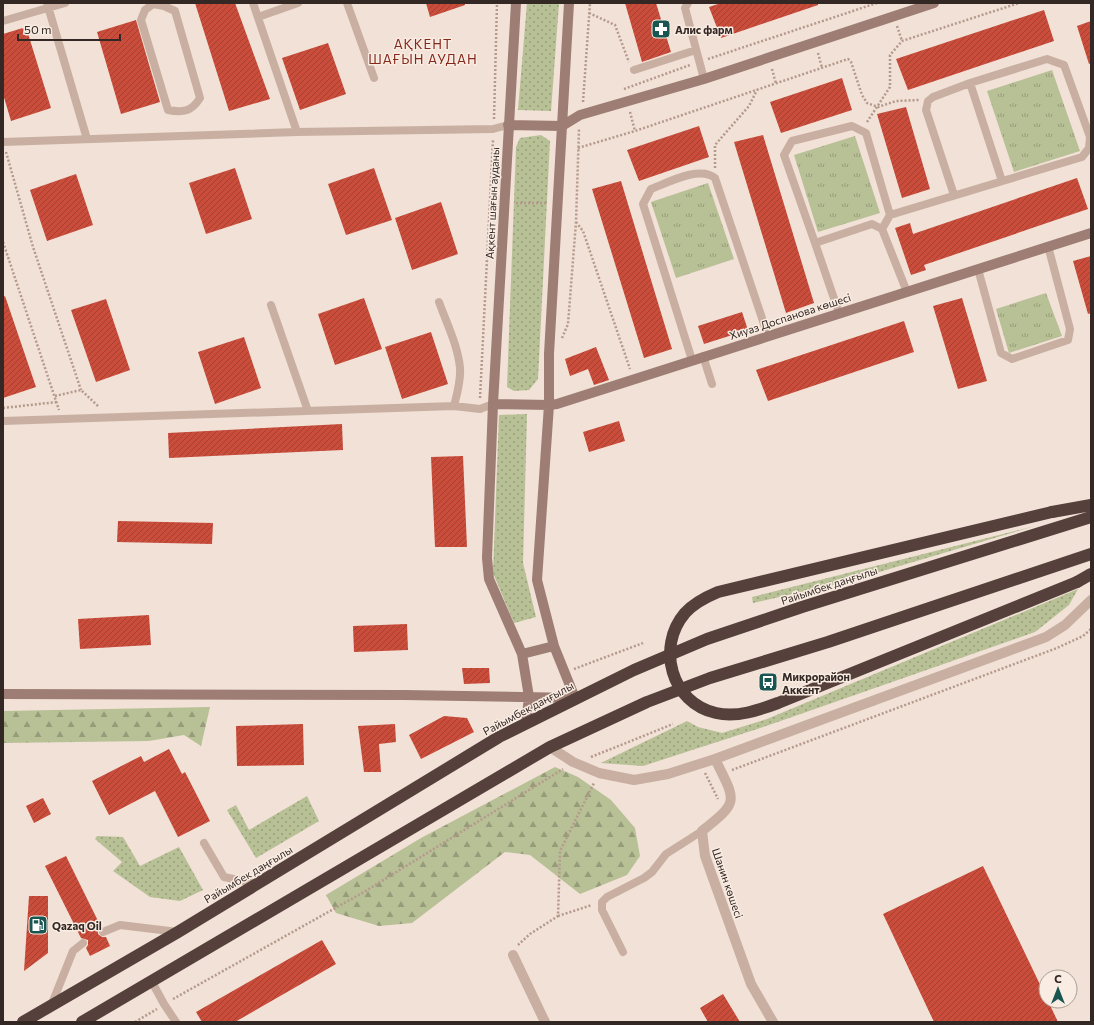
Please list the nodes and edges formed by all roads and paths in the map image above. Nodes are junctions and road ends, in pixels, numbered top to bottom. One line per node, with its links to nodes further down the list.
1 (65, 3): 14 (lane)
2 (254, 3): 16 (lane)
3 (298, 3): 16 (lane)
4 (348, 3): 24 (lane)
5 (497, 3): 39 (path)
6 (516, 3): 37 (street, Ақкент шағын ауданы)
7 (569, 3): 38 (street)
8 (590, 3): 15 (path)
9 (688, 3): 19 (lane)
10 (877, 3): 21 (path)
11 (934, 3): 18 (street)
12 (1019, 3): 35 (path)
13 (153, 4): 13 (lane)
14 (48, 5): 17 (lane); 43 (lane)
15 (589, 13): 23 (path); 34 (path)
16 (258, 17): 42 (lane)
17 (3, 22)
18 (814, 42): 20 (street); 22 (path)
19 (696, 50): 21 (lane); 23 (lane)
20 (769, 57): 25 (street); 28 (path)
21 (700, 62): 25 (lane); 26 (path)
22 (822, 68): 28 (path); 35 (path)
23 (633, 71): 26 (path)
24 (374, 78)
25 (704, 79): 33 (street)
26 (637, 83): 29 (path)
27 (970, 83): 32 (lane); 47 (lane); 47 (lane)
28 (776, 84): 30 (path)
29 (622, 90)
30 (758, 90): 41 (path); 46 (path)
31 (590, 101): 34 (path)
32 (928, 101): 35 (path); 48 (lane)
33 (627, 102): 36 (street); 41 (path)
34 (584, 103): 36 (path)
35 (878, 107): 40 (path)
36 (580, 115): 38 (street); 45 (path)
37 (508, 125): 38 (street); 39 (lane); 50 (street, Ақкент шағын ауданы)
38 (562, 126): 51 (street)
39 (493, 129): 42 (lane); 77 (path)
40 (860, 130): 52 (lane); 57 (lane)
41 (635, 131): 45 (path)
42 (297, 132): 43 (lane)
43 (87, 139): 44 (lane)
44 (3, 142): 70 (path)
45 (578, 148): 49 (path)
46 (711, 175): 64 (lane); 67 (lane)
47 (1002, 181): 48 (lane)
48 (954, 195): 52 (lane)
49 (576, 202): 51 (path); 53 (path)
50 (504, 203): 51 (path); 73 (street, Ақкент шағын ауданы)
51 (558, 203): 75 (street)
52 (890, 215): 54 (lane)
53 (576, 222): 65 (path); 68 (path)
54 (882, 229): 57 (lane); 60 (lane)
55 (1091, 233): 58 (street, Хиуаз Доспанова көшесі)
56 (3, 242): 71 (path)
57 (815, 243): 63 (lane)
58 (1048, 246): 59 (street, Хиуаз Доспанова көшесі); 59 (lane)
59 (978, 269): 60 (street, Хиуаз Доспанова көшесі)
60 (907, 292): 63 (street, Хиуаз Доспанова көшесі)
61 (439, 302): 74 (lane)
62 (270, 304): 78 (lane)
63 (839, 313): 64 (street, Хиуаз Доспанова көшесі)
64 (768, 336): 66 (street, Хиуаз Доспанова көшесі)
65 (562, 339)
66 (703, 356): 67 (street, Хиуаз Доспанова көшесі); 69 (lane)
67 (692, 360): 68 (street, Хиуаз Доспанова көшесі)
68 (634, 379): 75 (street, Хиуаз Доспанова көшесі)
69 (712, 384)
70 (81, 390): 71 (path); 79 (path)
71 (55, 396): 72 (path)
72 (57, 402): 76 (path); 80 (path)
73 (493, 404): 75 (street, Хиуаз Доспанова көшесі); 77 (lane); 90 (street, Ақкент шағын ауданы)
74 (454, 406): 77 (lane); 78 (lane)
75 (549, 406): 89 (street)
76 (3, 408)
77 (480, 409)
78 (308, 411): 79 (lane)
79 (108, 417): 80 (lane)
80 (61, 419): 81 (lane)
81 (3, 420)
82 (1091, 505): 85 (highway, bridge)
83 (1091, 517): 94 (highway, Райымбек даңғылы)
84 (1091, 554): 97 (highway)
85 (1091, 574)
86 (1091, 600): 98 (street)
87 (1091, 629): 102 (path)
88 (643, 643): 91 (path)
89 (554, 646): 90 (street); 91 (street)
90 (522, 654): 93 (street, Ақкент шағын ауданы)
91 (565, 673): 94 (street)
92 (3, 694): 93 (street)
93 (529, 697): 94 (street); 95 (street, Ақкент шағын ауданы)
94 (574, 698): 95 (highway, Райымбек даңғылы)
95 (526, 723): 106 (highway, Райымбек даңғылы)
96 (673, 724): 99 (path)
97 (550, 746): 99 (street); 114 (highway)
98 (715, 759): 100 (street); 102 (street)
99 (573, 762): 101 (street); 115 (path)
100 (700, 764): 101 (street); 103 (path)
101 (599, 773): 108 (path)
102 (722, 773): 103 (street)
103 (726, 813): 104 (street)
104 (702, 832): 107 (lane); 122 (street, Шанин көшесі)
105 (204, 842): 106 (lane)
106 (257, 884): 110 (highway, Райымбек даңғылы)
107 (602, 902): 108 (path); 112 (lane)
108 (558, 916): 113 (path)
109 (103, 932): 110 (lane)
110 (178, 932): 116 (highway, Райымбек даңғылы)
111 (83, 943): 116 (lane)
112 (623, 952)
113 (513, 956): 121 (street)
114 (152, 982): 115 (lane); 118 (highway)
115 (164, 1004): 119 (path); 120 (lane)
116 (51, 1006): 117 (highway, Райымбек даңғылы)
117 (23, 1022)
118 (82, 1022)
119 (135, 1022)
120 (176, 1022)
121 (545, 1022)
122 (773, 1022)

